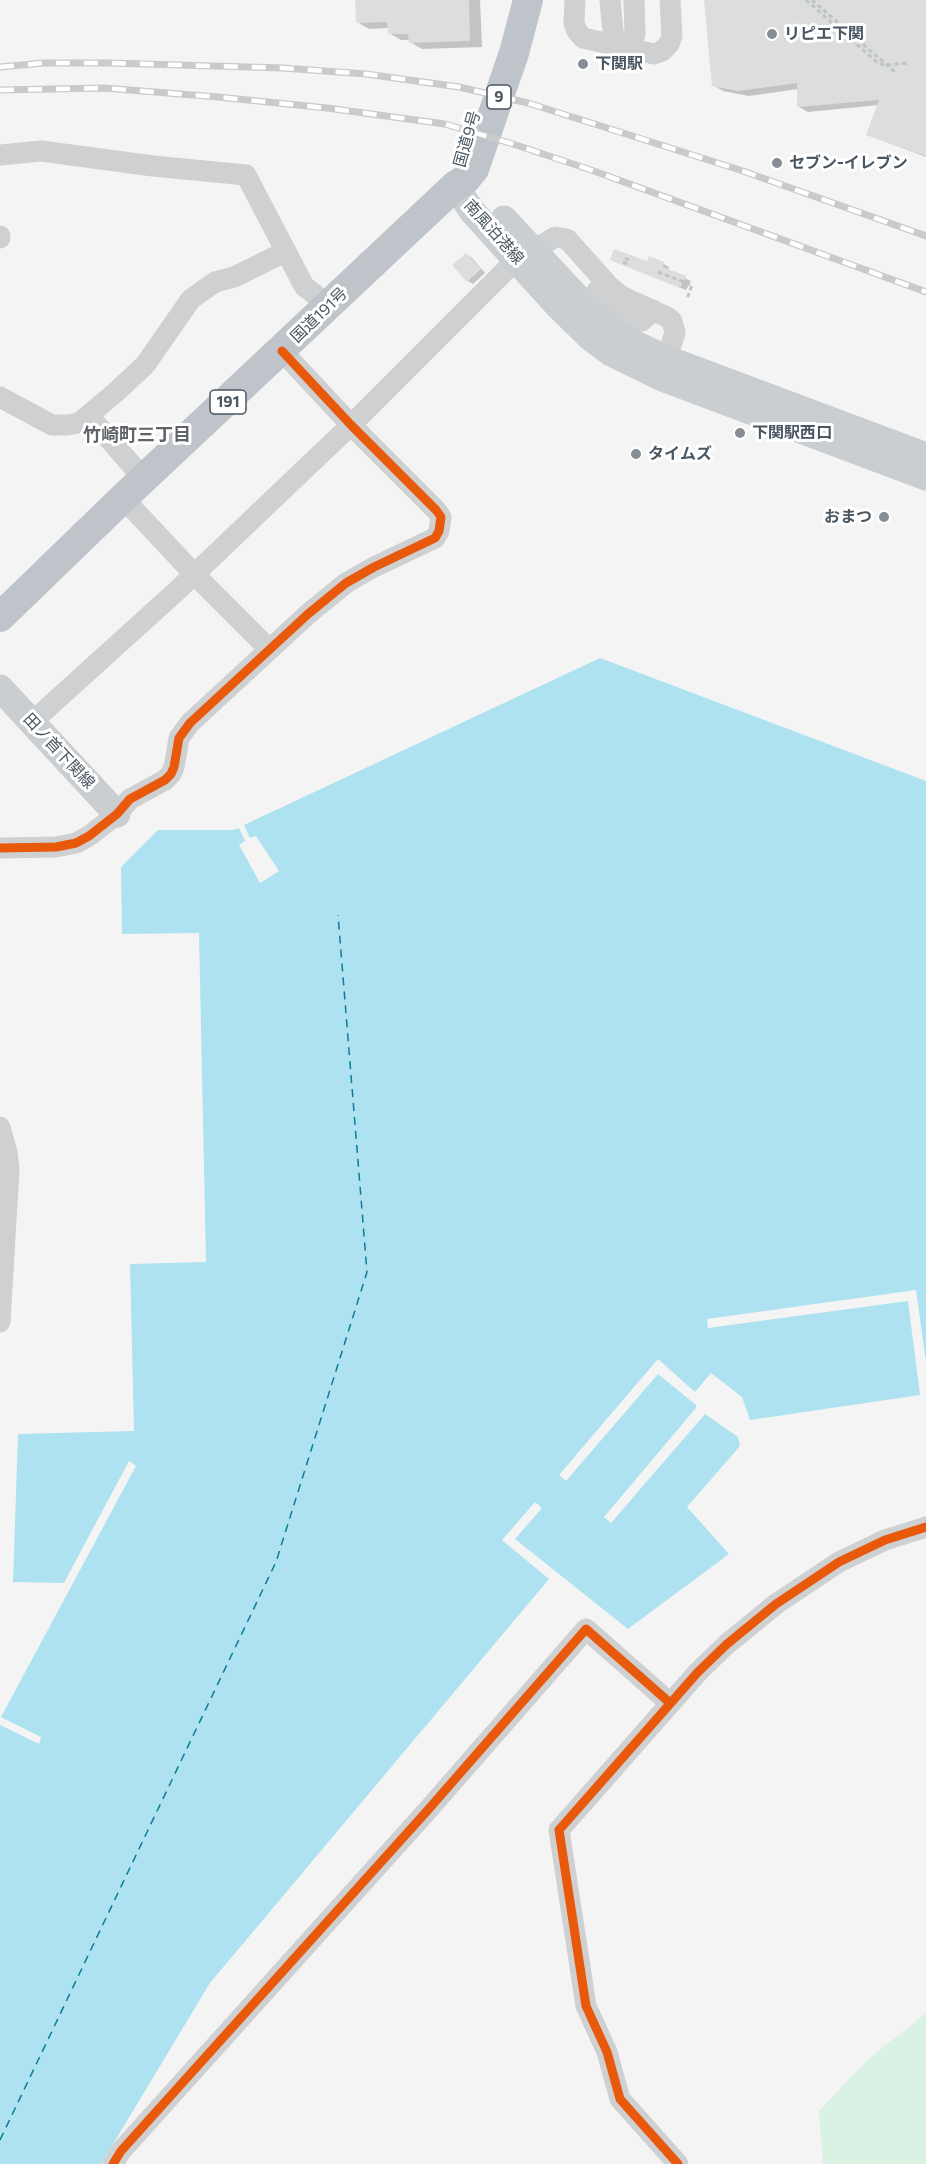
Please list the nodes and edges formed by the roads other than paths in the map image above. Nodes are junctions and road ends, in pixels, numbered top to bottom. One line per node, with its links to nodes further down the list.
1 (507, 0): 9 (highway, 国道9号 / 9)
2 (528, 0): 9 (highway, 国道9号 / 9)
3 (575, 0): 7 (street)
4 (610, 0): 7 (street)
5 (634, 0): 7 (street)
6 (670, 0): 7 (street)
7 (620, 47)
8 (0, 155): 10 (street)
9 (455, 186): 11 (main road, 南風泊港線); 12 (highway, 国道191号 / 191)
10 (285, 252): 12 (street); 16 (street)
11 (526, 255): 14 (main road, 南風泊港線); 14 (main road, 南風泊港線); 14 (street); 17 (street)
12 (329, 306): 13 (highway, 国道191号 / 191)
13 (282, 351): 17 (street); 20 (highway, 国道191号 / 191)
14 (663, 368): 18 (main road, 南風泊港線); 19 (main road, 南風泊港線)
15 (0, 397): 16 (street)
16 (89, 416): 20 (street)
17 (351, 425): 21 (street); 23 (street)
18 (926, 456)
19 (926, 477)
20 (134, 488): 21 (street); 22 (highway, 国道191号 / 191)
21 (194, 574): 23 (street); 25 (street)
22 (0, 617)
23 (269, 649): 26 (street)
24 (0, 688): 25 (main road, 田ノ首下関線)
25 (32, 722): 26 (main road, 田ノ首下関線)
26 (117, 814): 27 (street)
27 (0, 848)
28 (0, 1127): 29 (street)
29 (0, 1322)
30 (926, 1527): 31 (street)
31 (670, 1703): 32 (street); 33 (street)
32 (113, 2164)
33 (678, 2164)

